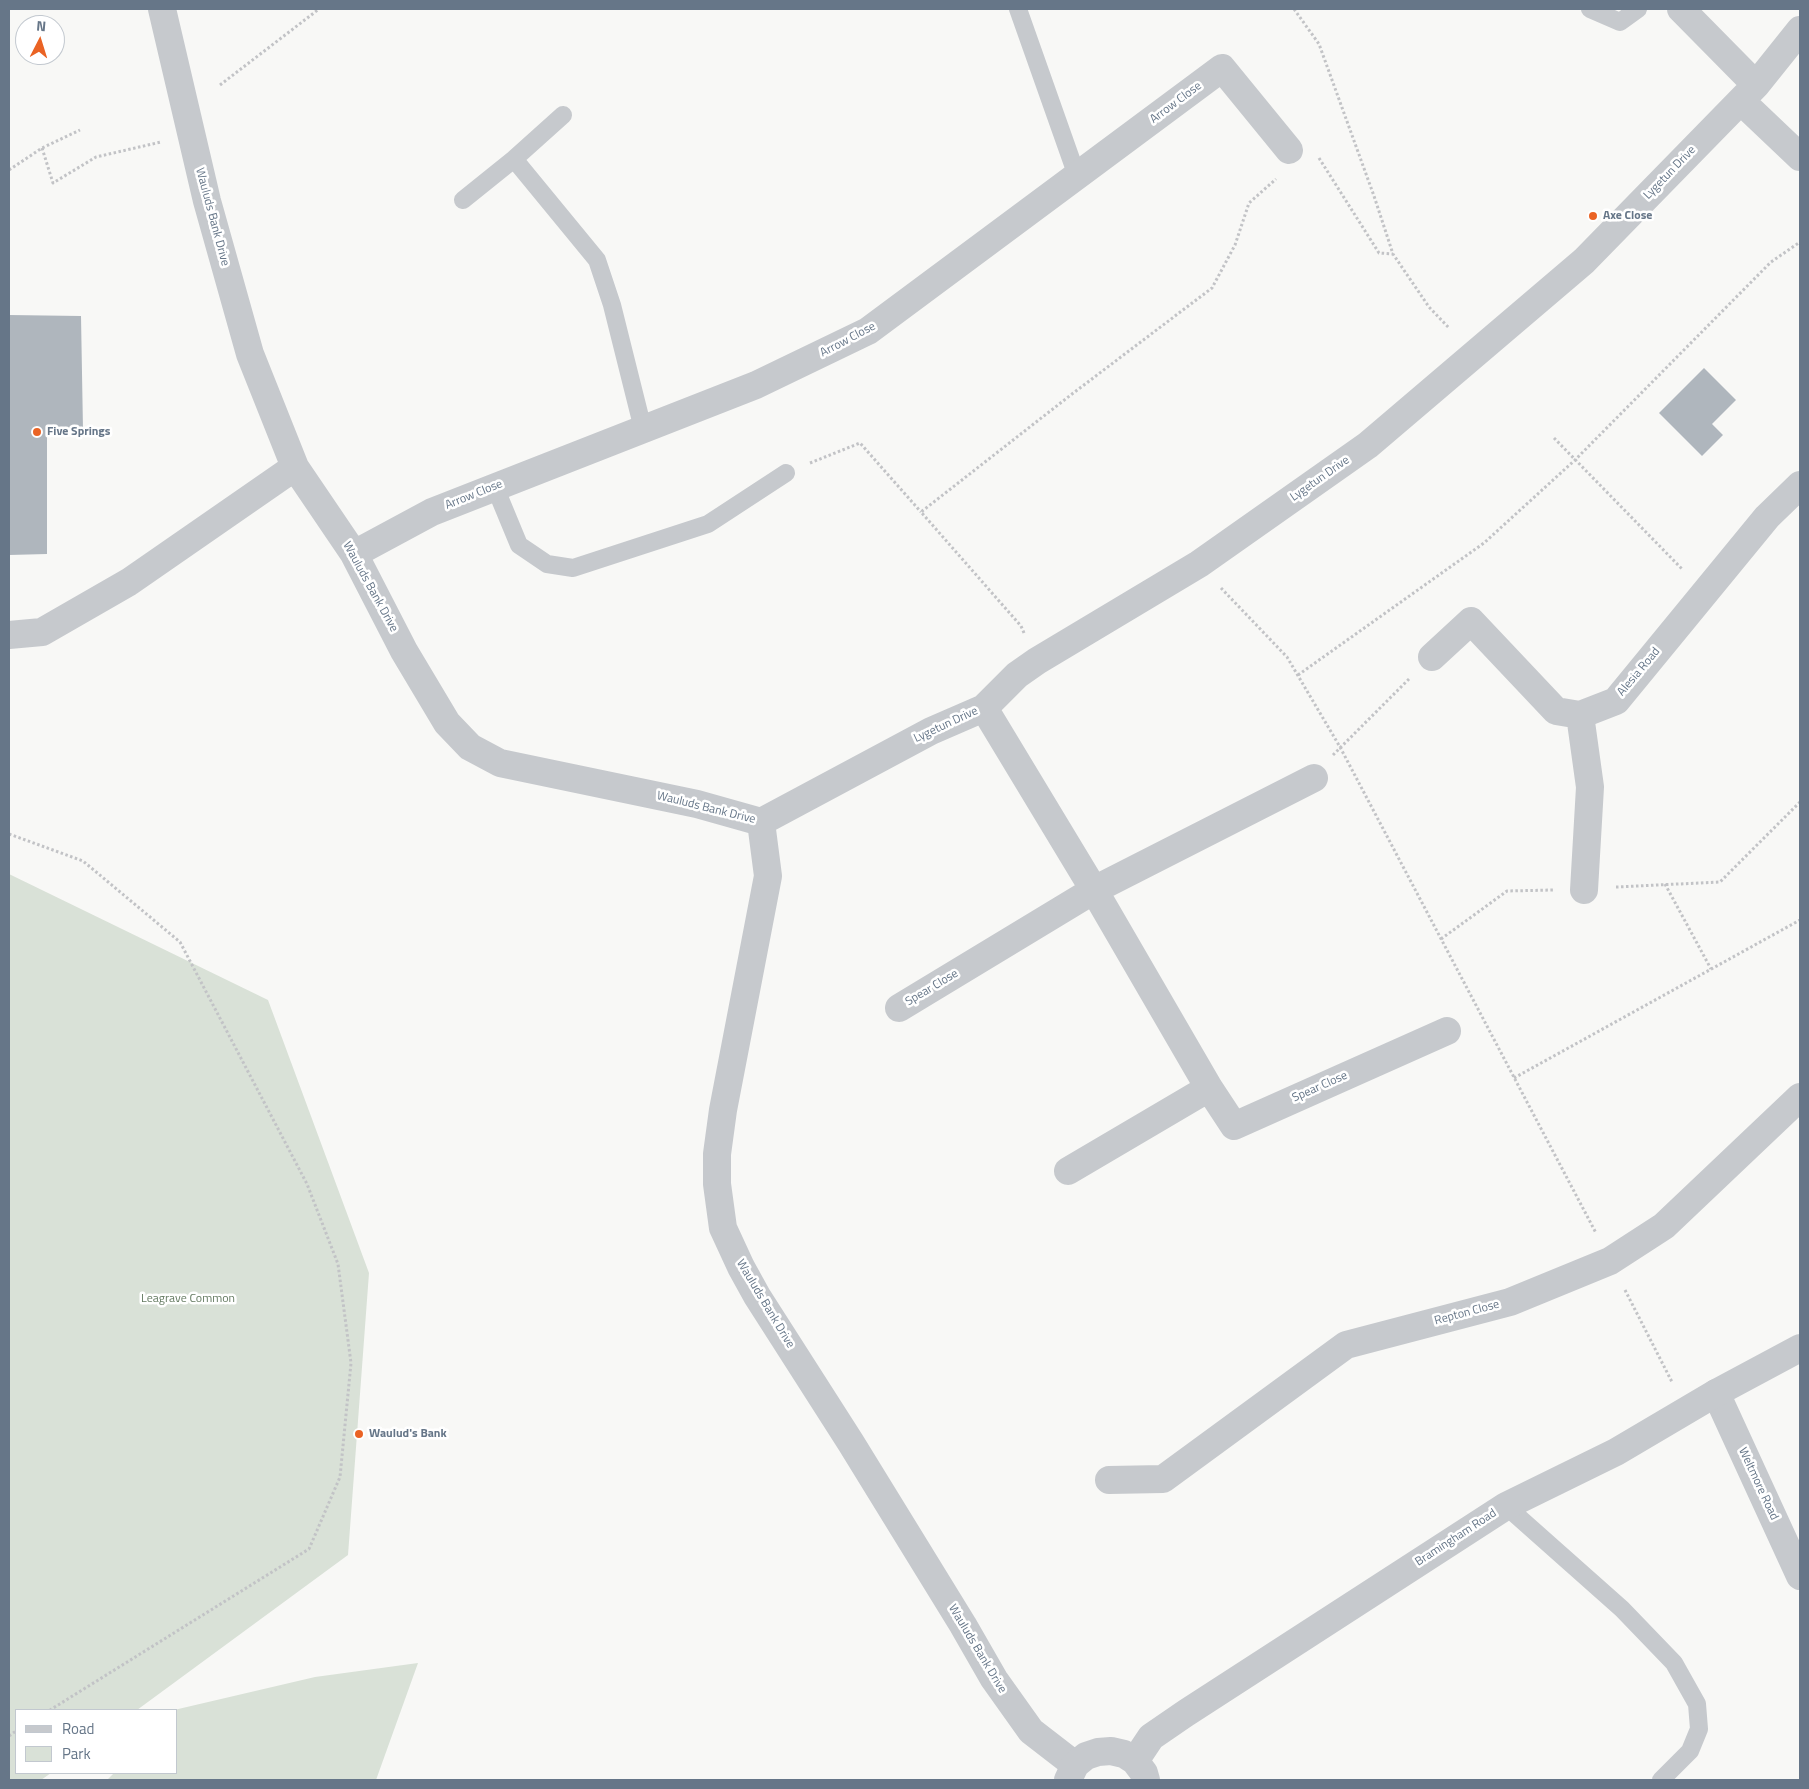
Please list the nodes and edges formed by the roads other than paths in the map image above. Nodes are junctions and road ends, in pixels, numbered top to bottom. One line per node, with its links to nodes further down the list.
1 (162, 9): 15 (street, Wauluds Bank Drive)
2 (1018, 9): 12 (lane)
3 (1590, 9): 4 (lane)
4 (1638, 9)
5 (1681, 9): 7 (street)
6 (1800, 30): 7 (street, Lygetun Drive)
7 (1748, 93): 10 (street); 22 (street, Lygetun Drive)
8 (563, 115): 11 (lane)
9 (1293, 155): 12 (street, Arrow Close)
10 (1800, 157)
11 (514, 159): 13 (lane); 14 (lane)
12 (1077, 176): 14 (street, Arrow Close)
13 (463, 200)
14 (643, 429): 18 (street, Arrow Close)
15 (295, 467): 19 (street, Wauluds Bank Drive); 20 (street)
16 (786, 473): 18 (lane)
17 (1800, 485): 23 (street, Alesia Road)
18 (495, 487): 19 (street, Arrow Close)
19 (354, 554): 25 (street, Wauluds Bank Drive)
20 (9, 635)
21 (1432, 657): 23 (street)
22 (984, 708): 25 (street, Lygetun Drive); 26 (street, Spear Close)
23 (1580, 715): 27 (street)
24 (1314, 778): 26 (street, Spear Close)
25 (761, 822): 39 (street, Wauluds Bank Drive)
26 (1094, 890): 28 (street, Spear Close); 30 (street, Spear Close)
27 (1584, 890)
28 (899, 1008)
29 (1446, 1031): 30 (street, Spear Close)
30 (1209, 1088): 32 (street)
31 (1800, 1097): 35 (street, Repton Close)
32 (1068, 1171)
33 (1800, 1348): 34 (street, Bramingham Road)
34 (1716, 1393): 36 (street, Bramingham Road); 37 (street, Weltmore Road)
35 (1110, 1480)
36 (1506, 1506): 38 (street, Bramingham Road); 40 (lane)
37 (1800, 1576)
38 (1141, 1771): 39 (street)
39 (1072, 1773)
40 (1661, 1780)

